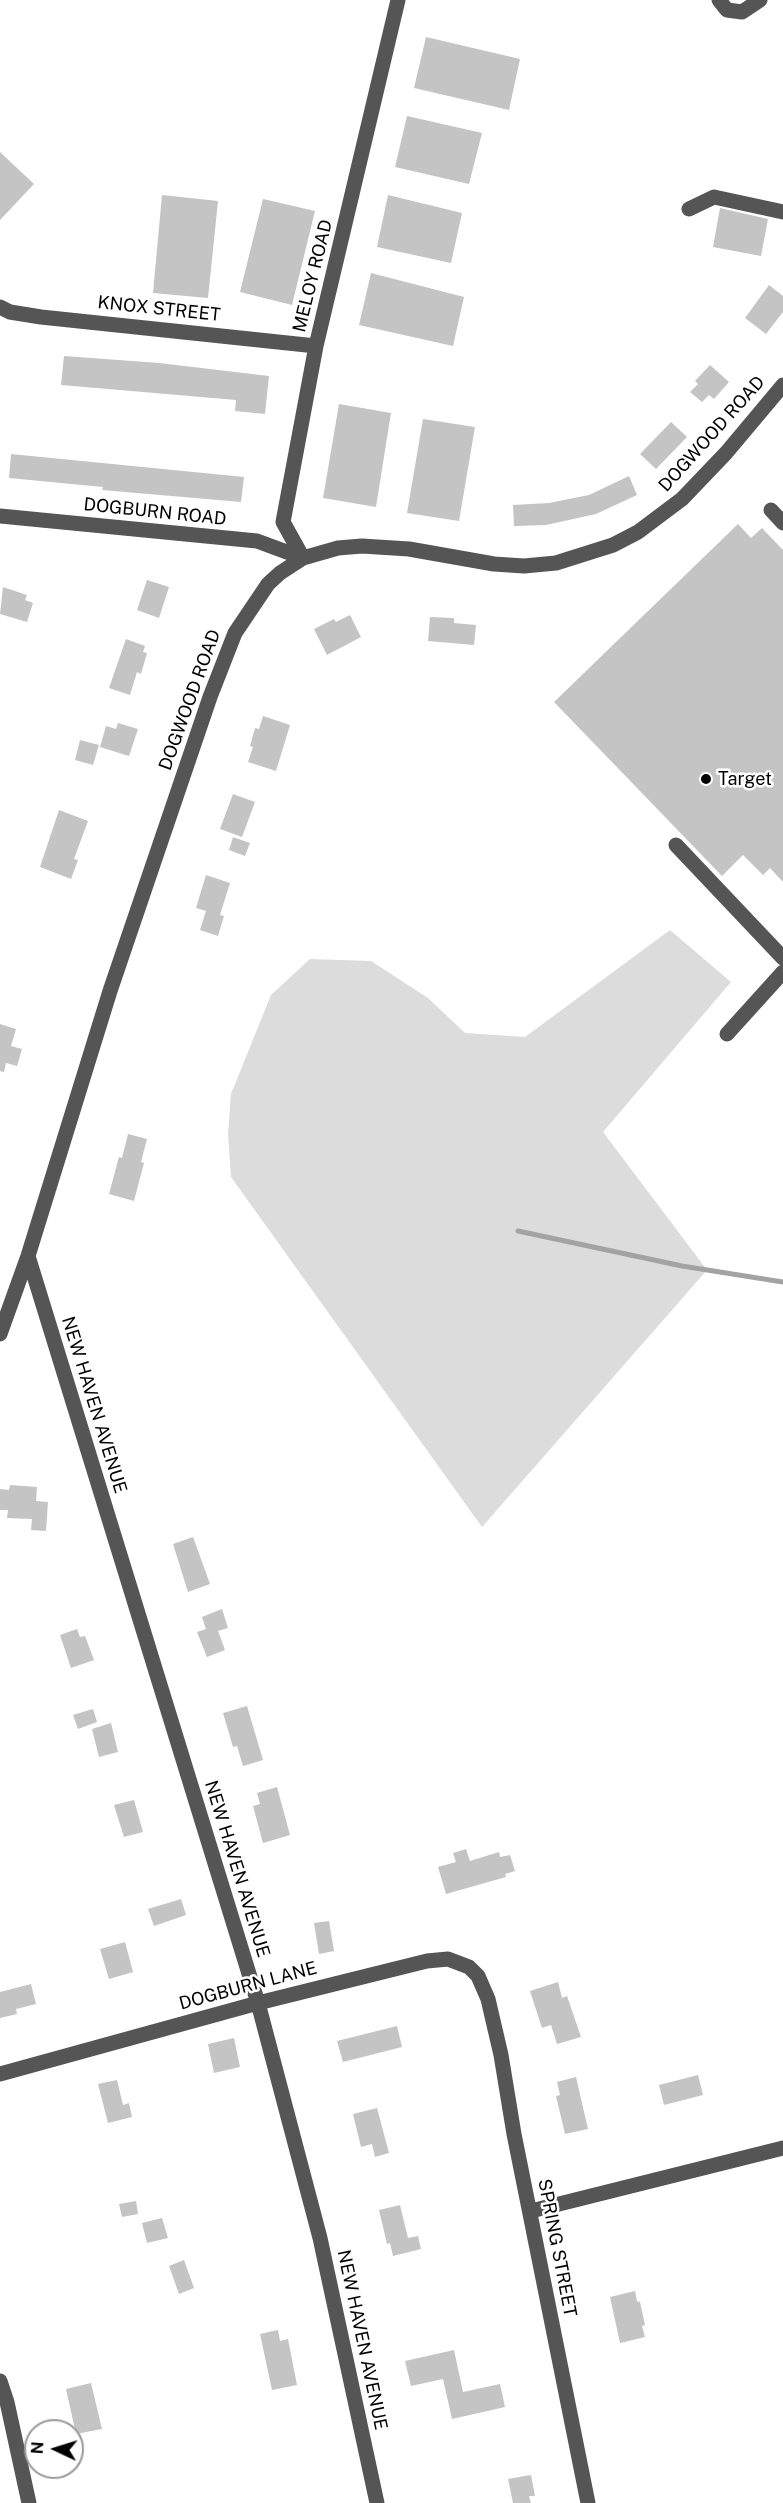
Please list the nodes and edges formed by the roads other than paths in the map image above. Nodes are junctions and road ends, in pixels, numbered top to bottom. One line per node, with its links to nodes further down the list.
1 (398, 0): 7 (street, MELOY ROAD)
2 (719, 0): 3 (street)
3 (760, 0)
4 (689, 209): 5 (street)
5 (783, 212)
6 (0, 307): 7 (street, KNOX STREET)
7 (316, 346): 12 (street, MELOY ROAD)
8 (783, 385): 12 (street, DOGWOOD ROAD)
9 (771, 510): 11 (street)
10 (0, 516): 12 (street, DOGBURN ROAD)
11 (783, 523)
12 (303, 558): 17 (street, DOGWOOD ROAD)
13 (676, 845): 14 (street)
14 (783, 958)
15 (783, 972): 16 (street)
16 (727, 1034)
17 (28, 1256): 18 (street, DOGWOOD ROAD); 20 (street, NEW HAVEN AVENUE)
18 (0, 1334)
19 (488, 1999): 20 (street, DOGBURN LANE); 23 (street, SPRING STREET)
20 (258, 2003): 21 (street, DOGBURN LANE); 26 (street, NEW HAVEN AVENUE)
21 (0, 2074)
22 (783, 2148): 23 (street)
23 (531, 2211): 27 (street, SPRING STREET)
24 (0, 2381): 25 (street)
25 (29, 2503)
26 (377, 2503)
27 (588, 2503)

